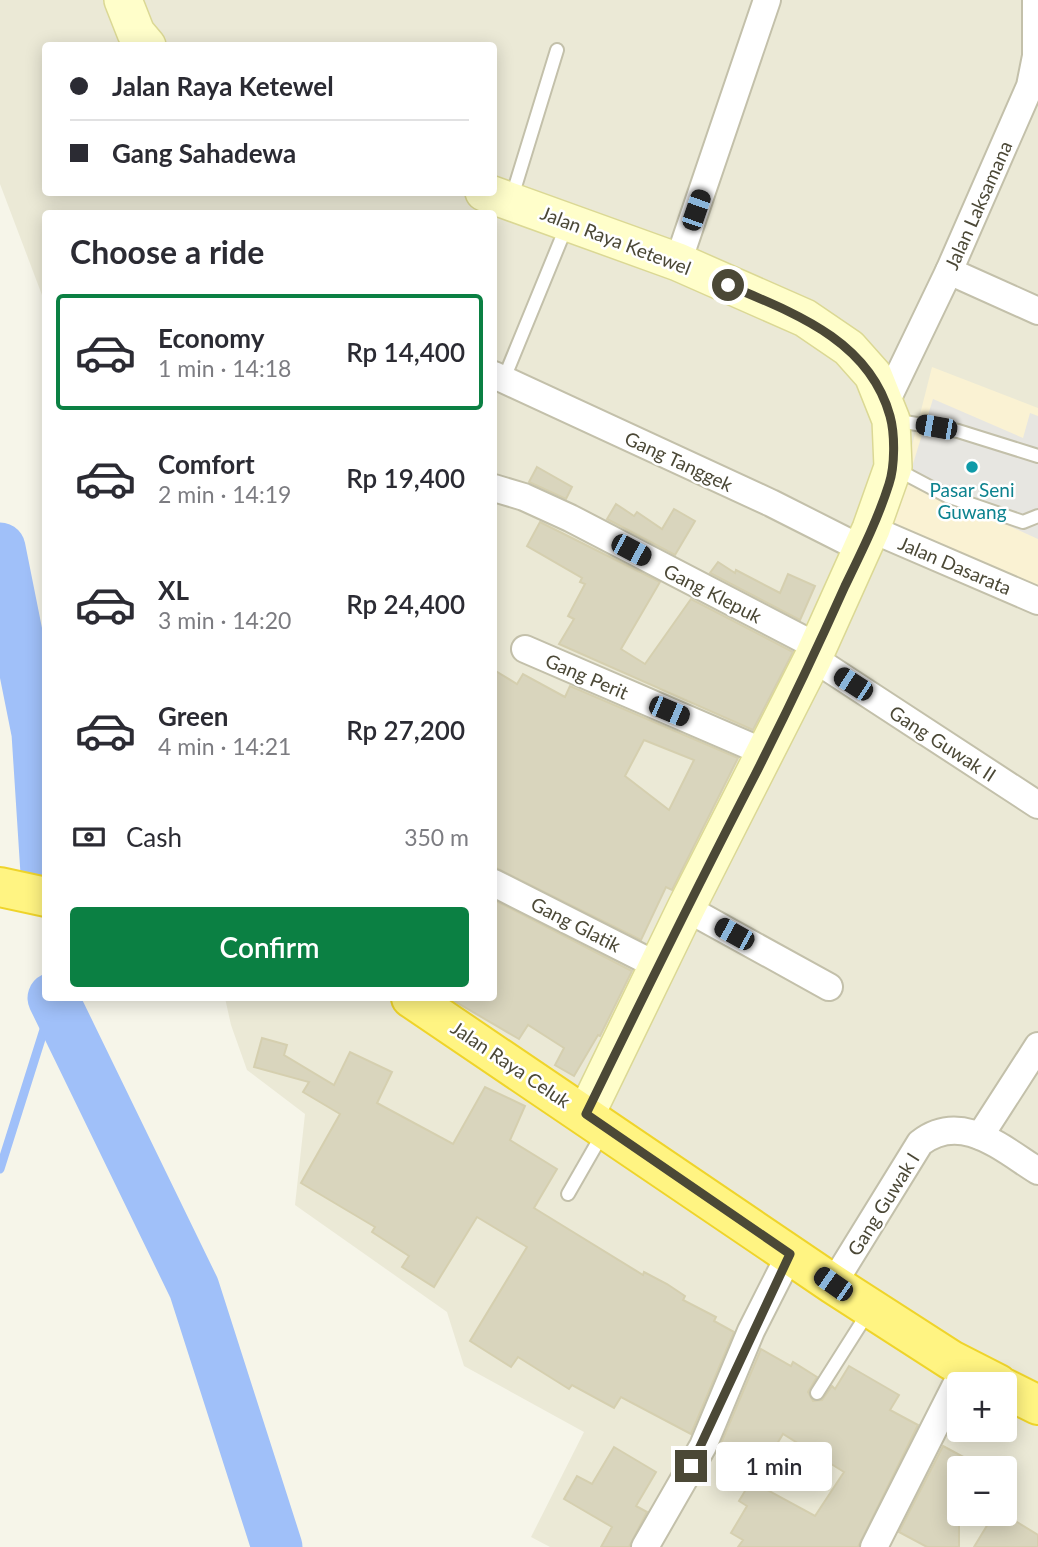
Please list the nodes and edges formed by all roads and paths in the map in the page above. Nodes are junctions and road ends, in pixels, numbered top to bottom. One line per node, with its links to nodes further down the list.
1 (123, 0): 4 (main road)
2 (768, 0): 9 (street)
3 (1036, 0): 6 (street, Jalan Laksamana)
4 (144, 42)
5 (557, 50): 7 (lane)
6 (1034, 88): 10 (street, Jalan Laksamana)
7 (497, 197): 8 (main road, Jalan Raya Ketewel)
8 (568, 221): 9 (main road, Jalan Raya Ketewel); 12 (lane)
9 (678, 262): 13 (main road, Jalan Raya Ketewel)
10 (949, 271): 11 (street); 13 (street, Jalan Laksamana)
11 (1038, 311)
12 (498, 378): 18 (street, Gang Tanggek)
13 (888, 411): 14 (lane); 15 (main road, Jalan Raya Ketewel)
14 (1038, 456)
15 (892, 467): 17 (lane); 18 (main road, Jalan Raya Ketewel)
16 (497, 489): 21 (street, Gang Klepuk)
17 (1038, 516)
18 (867, 539): 19 (street, Jalan Dasarata); 21 (main road, Jalan Raya Ketewel)
19 (1038, 601)
20 (525, 649): 22 (street, Gang Perit)
21 (816, 653): 22 (main road, Jalan Raya Ketewel); 23 (street, Gang Guwak II)
22 (766, 753): 27 (main road, Jalan Raya Ketewel)
23 (1038, 805)
24 (497, 884): 28 (street, Gang Glatik)
25 (0, 887): 26 (highway)
26 (42, 896)
27 (686, 908): 28 (main road, Jalan Raya Ketewel); 29 (street)
28 (658, 965): 32 (main road, Jalan Raya Ketewel)
29 (829, 987)
30 (416, 1001): 32 (highway, Jalan Raya Celuk)
31 (1038, 1046): 33 (street)
32 (596, 1121): 35 (lane); 36 (highway, Jalan Raya Celuk)
33 (980, 1136): 34 (street, Gang Guwak I); 37 (street, Gang Guwak I)
34 (1038, 1171)
35 (568, 1194)
36 (790, 1254): 37 (highway, Jalan Raya Celuk); 44 (street)
37 (833, 1284): 38 (highway, Jalan Raya Celuk)
38 (871, 1308): 39 (highway, Jalan Raya Celuk); 40 (lane)
39 (975, 1372)
40 (817, 1394)
41 (1017, 1394): 42 (highway)
42 (1038, 1405)
43 (947, 1431): 45 (street)
44 (645, 1547)
45 (873, 1547)

